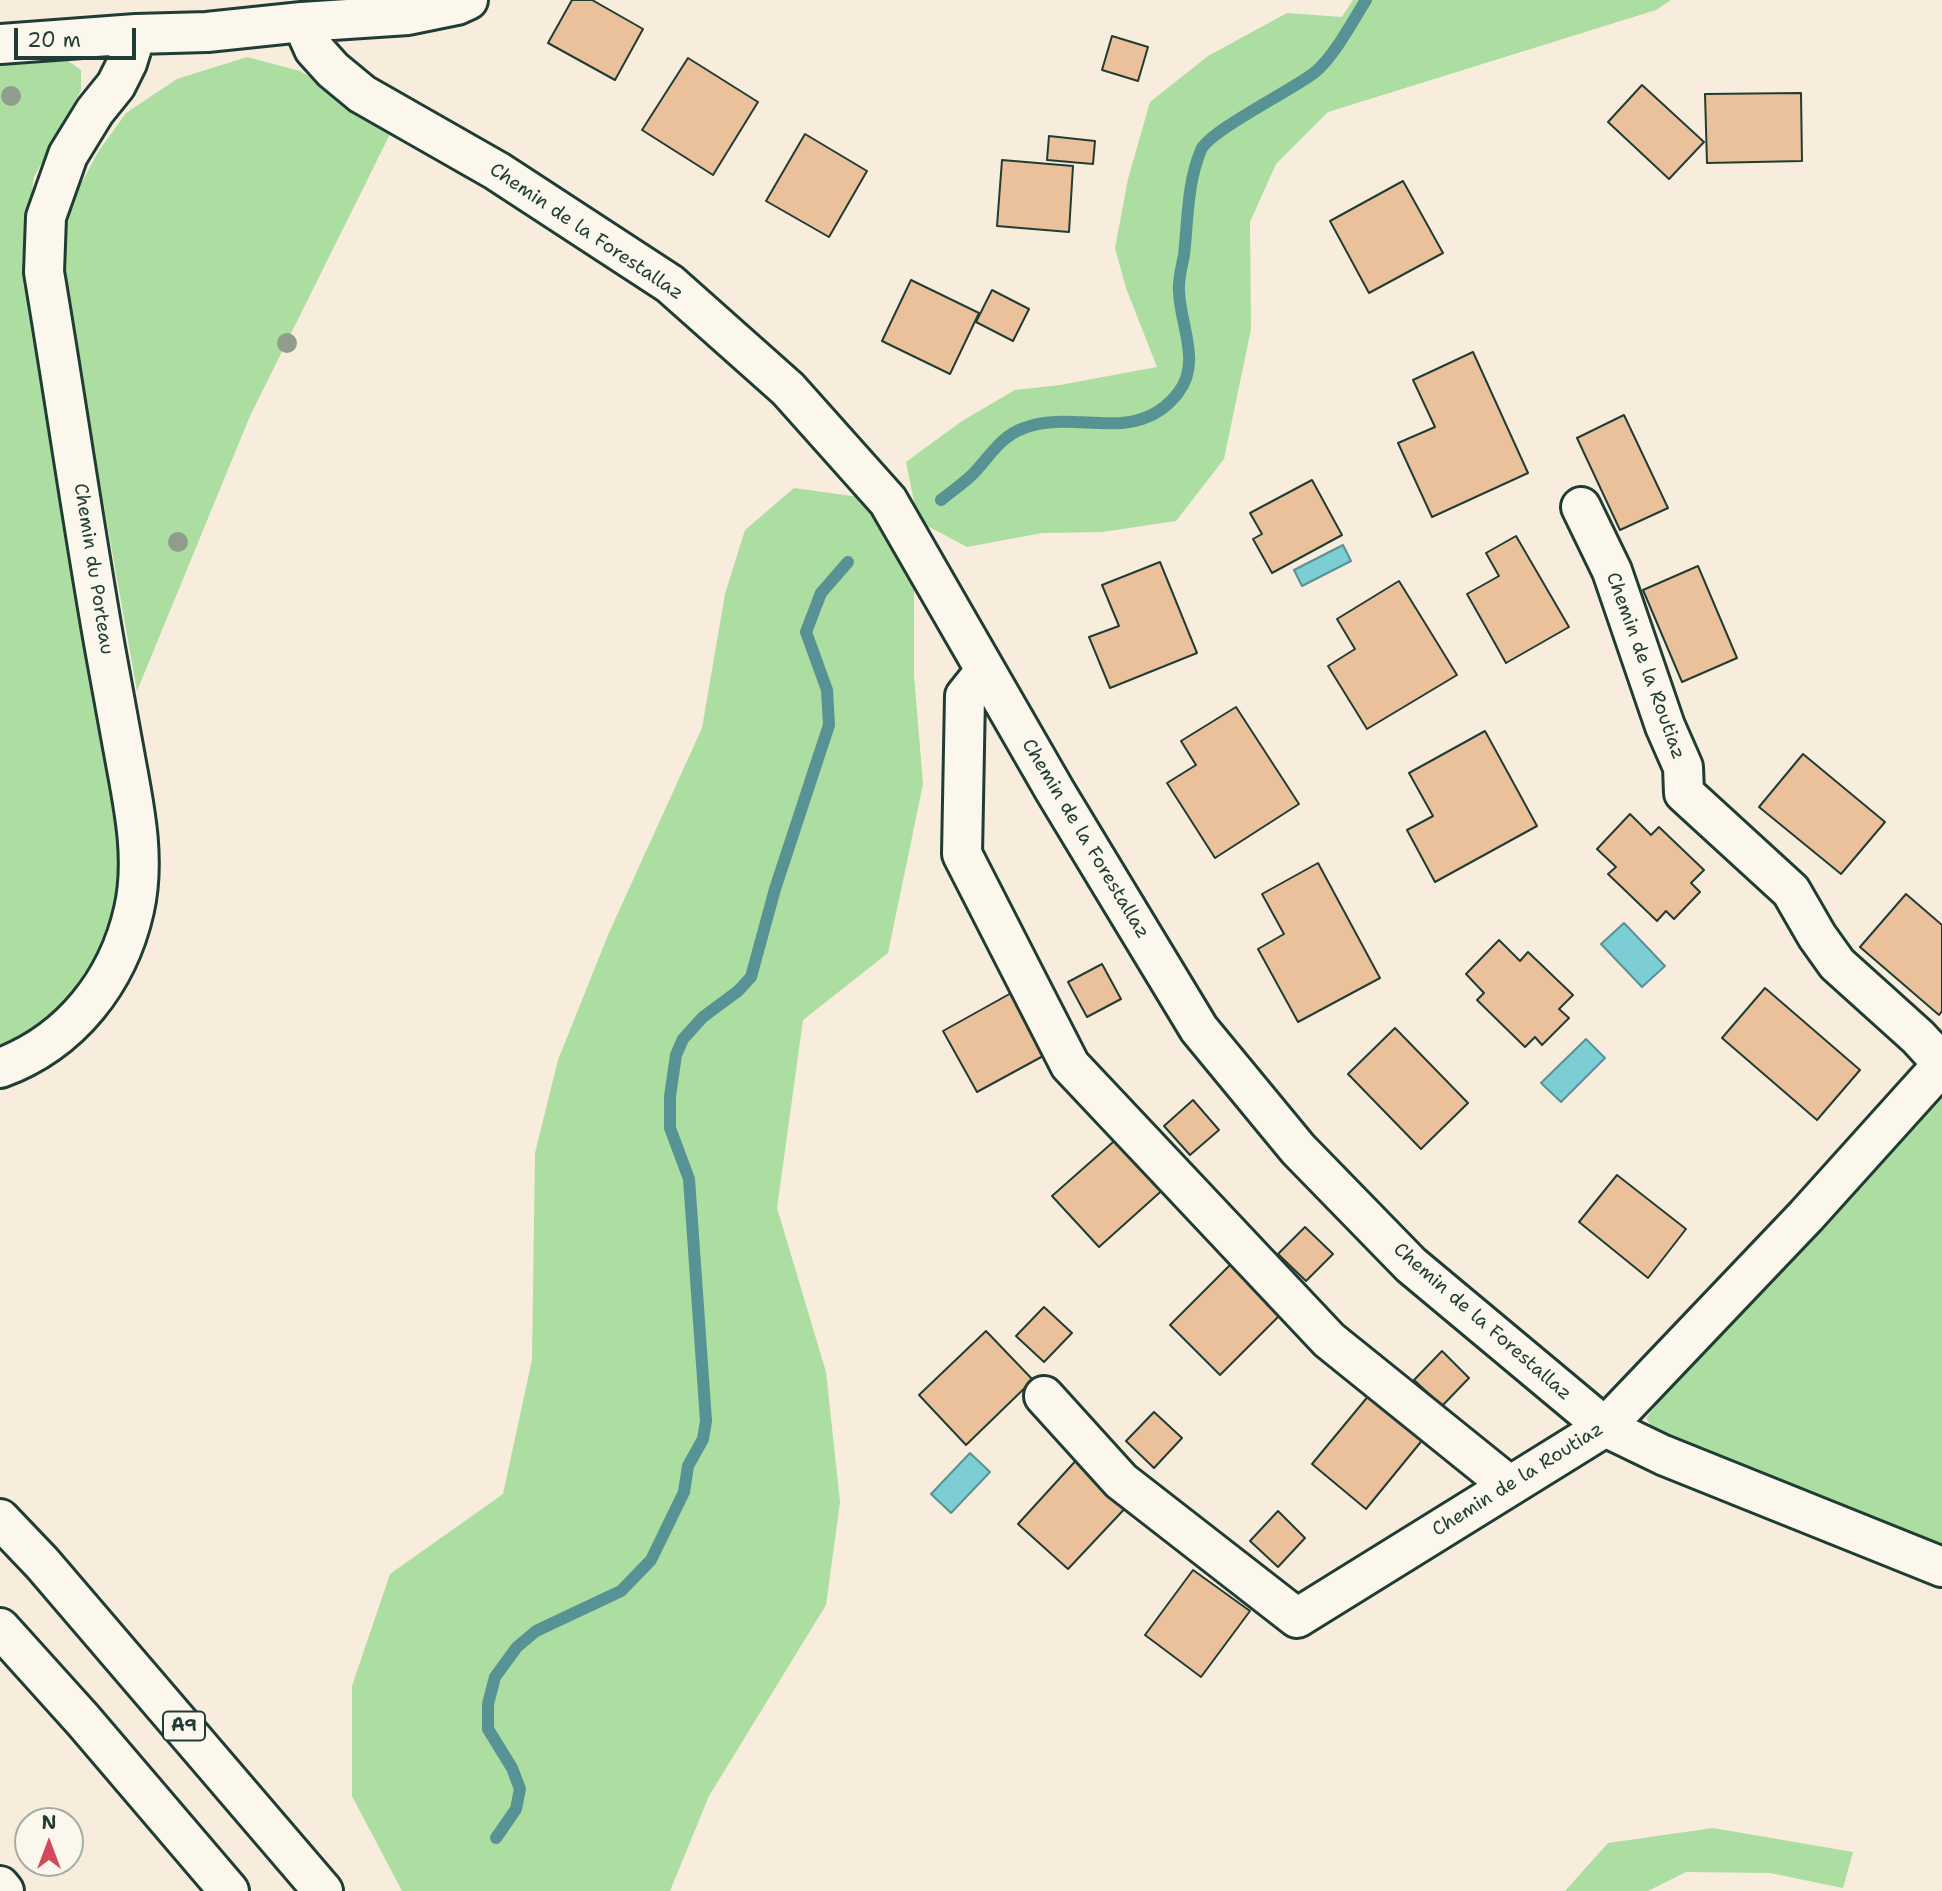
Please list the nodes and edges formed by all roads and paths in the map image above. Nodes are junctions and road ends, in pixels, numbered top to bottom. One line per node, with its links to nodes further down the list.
1 (468, 0): 2 (main road)
2 (302, 22): 3 (main road); 6 (main road, Chemin de la Forestallaz)
3 (136, 34): 4 (main road); 8 (main road, Chemin du Porteau)
4 (0, 44)
5 (1581, 507): 7 (main road, Chemin de la Routiaz)
6 (985, 671): 10 (main road, Chemin de la Forestallaz); 11 (main road)
7 (1941, 1061): 10 (main road, Chemin de la Routiaz)
8 (0, 1068)
9 (1044, 1396): 11 (main road, Chemin de la Routiaz)
10 (1605, 1427): 11 (main road, Chemin de la Routiaz); 15 (main road, Chemin de la Forestallaz)
11 (1510, 1486)
12 (0, 1504): 14 (main road)
13 (0, 1519): 14 (main road, A9)
14 (42, 1563): 20 (main road, A9)
15 (1942, 1567)
16 (0, 1628): 19 (main road)
17 (0, 1886): 18 (main road)
18 (4, 1891)
19 (229, 1891)
20 (323, 1891)

